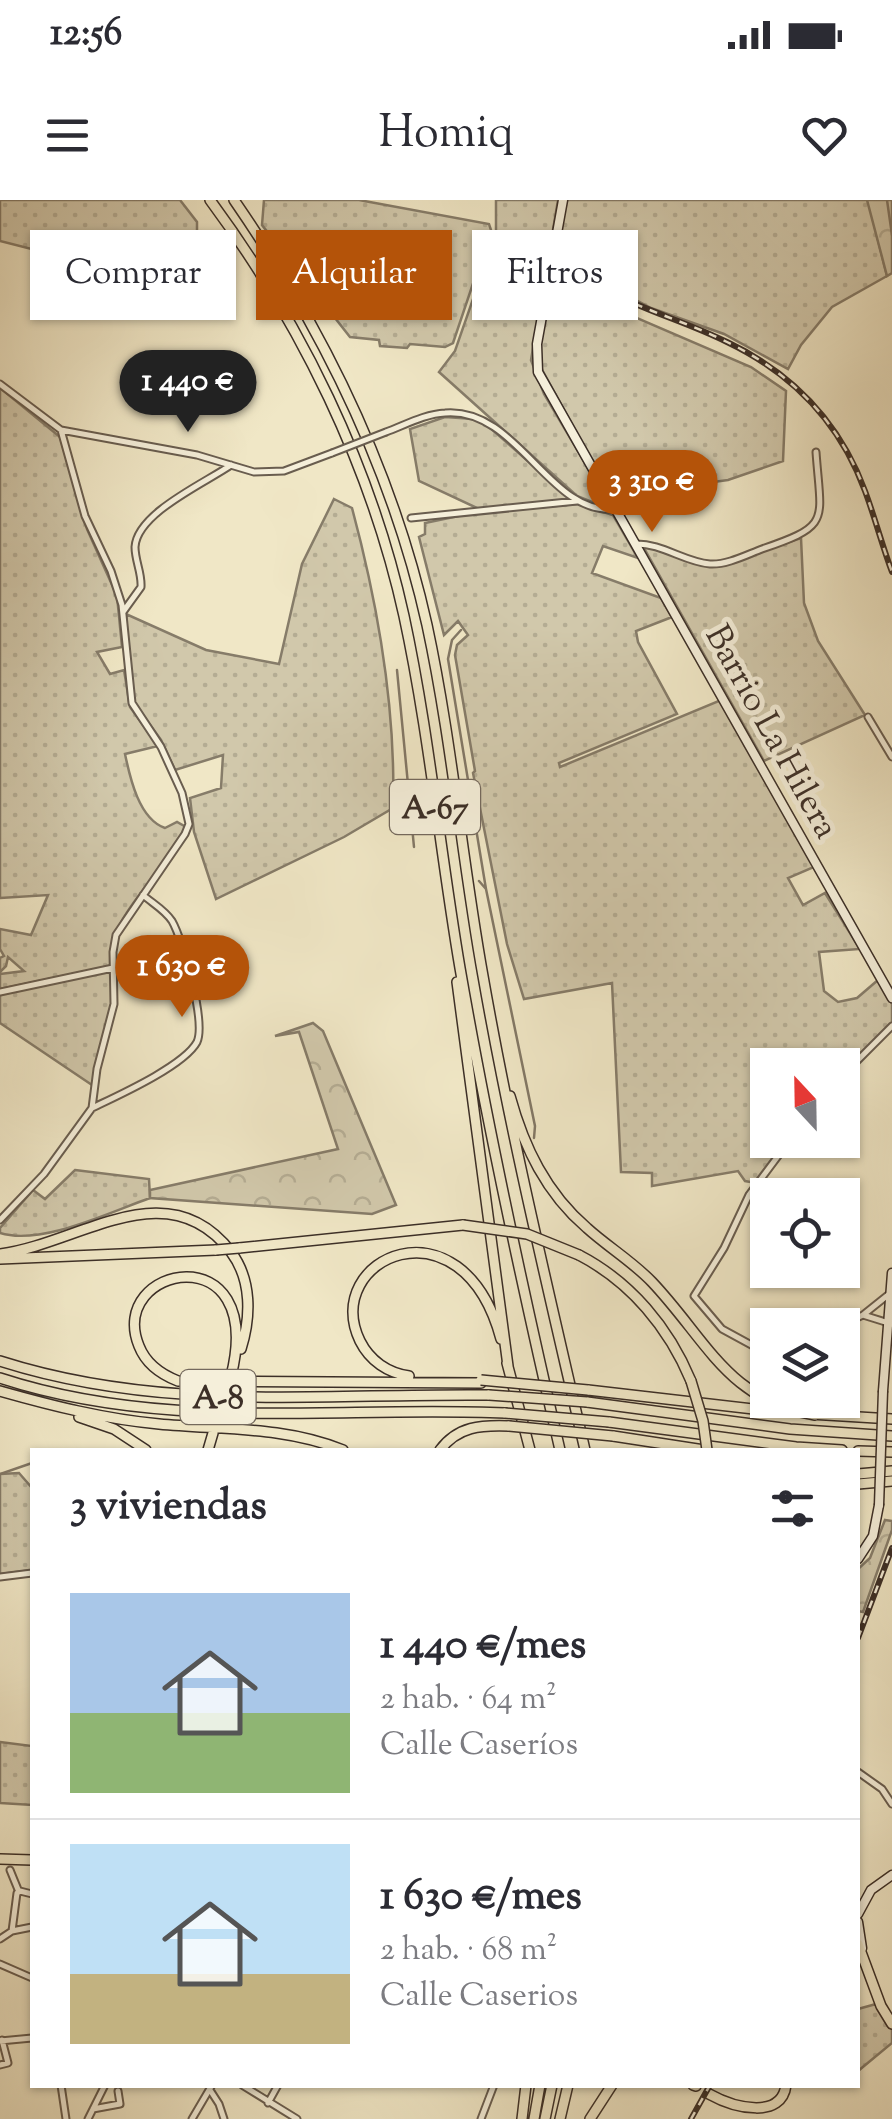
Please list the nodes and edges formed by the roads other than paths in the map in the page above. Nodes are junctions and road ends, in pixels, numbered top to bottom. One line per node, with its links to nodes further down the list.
1 (210, 200): 15 (highway, A-67)
2 (234, 200): 17 (highway, A-67)
3 (562, 200): 9 (street, Barrio La Hilera)
4 (0, 384): 5 (street)
5 (61, 430): 7 (street); 12 (street)
6 (816, 452): 11 (street)
7 (231, 465): 8 (street, bridge); 12 (street)
8 (579, 501): 9 (street); 10 (street)
9 (615, 509): 11 (street, Barrio La Hilera)
10 (411, 518)
11 (635, 544): 20 (street, Barrio La Hilera)
12 (123, 612): 16 (street)
13 (868, 717): 14 (street)
14 (892, 757)
15 (431, 785): 35 (highway); 51 (highway, A-67)
16 (143, 894): 18 (street); 23 (street)
17 (469, 899): 39 (highway); 52 (highway, A-67)
18 (113, 968): 19 (street); 23 (street)
19 (0, 992)
20 (892, 998)
21 (892, 1026): 22 (street)
22 (860, 1058)
23 (92, 1108): 25 (street)
24 (777, 1158): 32 (street)
25 (0, 1220)
26 (0, 1256): 33 (highway); 54 (highway, bridge)
27 (892, 1274): 28 (street)
28 (890, 1292): 29 (street); 31 (street)
29 (864, 1315): 30 (street); 31 (street)
30 (860, 1317)
31 (890, 1324): 62 (street, bridge)
32 (750, 1344)
33 (236, 1356): 36 (highway); 38 (highway)
34 (0, 1361): 45 (highway, A-8, bridge)
35 (508, 1366): 38 (highway); 50 (highway)
36 (232, 1376)
37 (0, 1378): 55 (highway, A-8, bridge)
38 (481, 1381): 41 (highway, bridge)
39 (750, 1389)
40 (0, 1392): 46 (highway); 48 (highway)
41 (750, 1408)
42 (860, 1417): 43 (highway)
43 (892, 1419)
44 (212, 1432): 47 (highway)
45 (892, 1436)
46 (143, 1448)
47 (208, 1448)
48 (335, 1448)
49 (442, 1448): 53 (highway, bridge)
50 (529, 1448)
51 (560, 1448)
52 (586, 1448)
53 (692, 1448)
54 (705, 1448)
55 (825, 1448)
56 (860, 1451): 57 (highway)
57 (892, 1452)
58 (892, 1470): 59 (highway)
59 (860, 1471)
60 (892, 1480): 61 (highway)
61 (860, 1484)
62 (860, 1556)
63 (30, 1573): 64 (street)
64 (0, 1577)
65 (860, 1773): 66 (street)
66 (892, 1804)
67 (0, 1859): 68 (highway)
68 (30, 1860)
69 (10, 1870): 71 (street)
70 (892, 1875): 73 (street)
71 (19, 1892): 72 (street); 75 (street)
72 (30, 1894)
73 (860, 1910)
74 (30, 1927): 75 (street)
75 (12, 1931): 77 (street)
76 (860, 1934): 79 (street)
77 (0, 1939)
78 (860, 1948): 79 (highway)
79 (864, 1957): 82 (highway)
80 (0, 1964): 81 (street)
81 (30, 1977)
82 (892, 2024)
83 (30, 2038): 84 (street)
84 (1, 2041): 85 (street)
85 (0, 2065)
86 (61, 2088): 102 (street)
87 (104, 2088): 101 (street)
88 (211, 2088): 104 (street); 105 (street)
89 (246, 2088): 100 (street)
90 (276, 2088): 100 (street)
91 (493, 2088): 107 (street)
92 (526, 2088): 108 (highway)
93 (539, 2088): 109 (highway)
94 (551, 2088): 110 (highway)
95 (567, 2088): 111 (highway)
96 (610, 2088): 112 (highway)
97 (785, 2088): 99 (highway)
98 (118, 2091): 101 (street)
99 (709, 2094)
100 (268, 2103): 106 (street)
101 (94, 2108): 103 (street)
102 (66, 2119)
103 (88, 2119)
104 (192, 2119)
105 (224, 2119)
106 (297, 2119)
107 (482, 2119)
108 (522, 2119)
109 (534, 2119)
110 (545, 2119)
111 (560, 2119)
112 (590, 2119)

